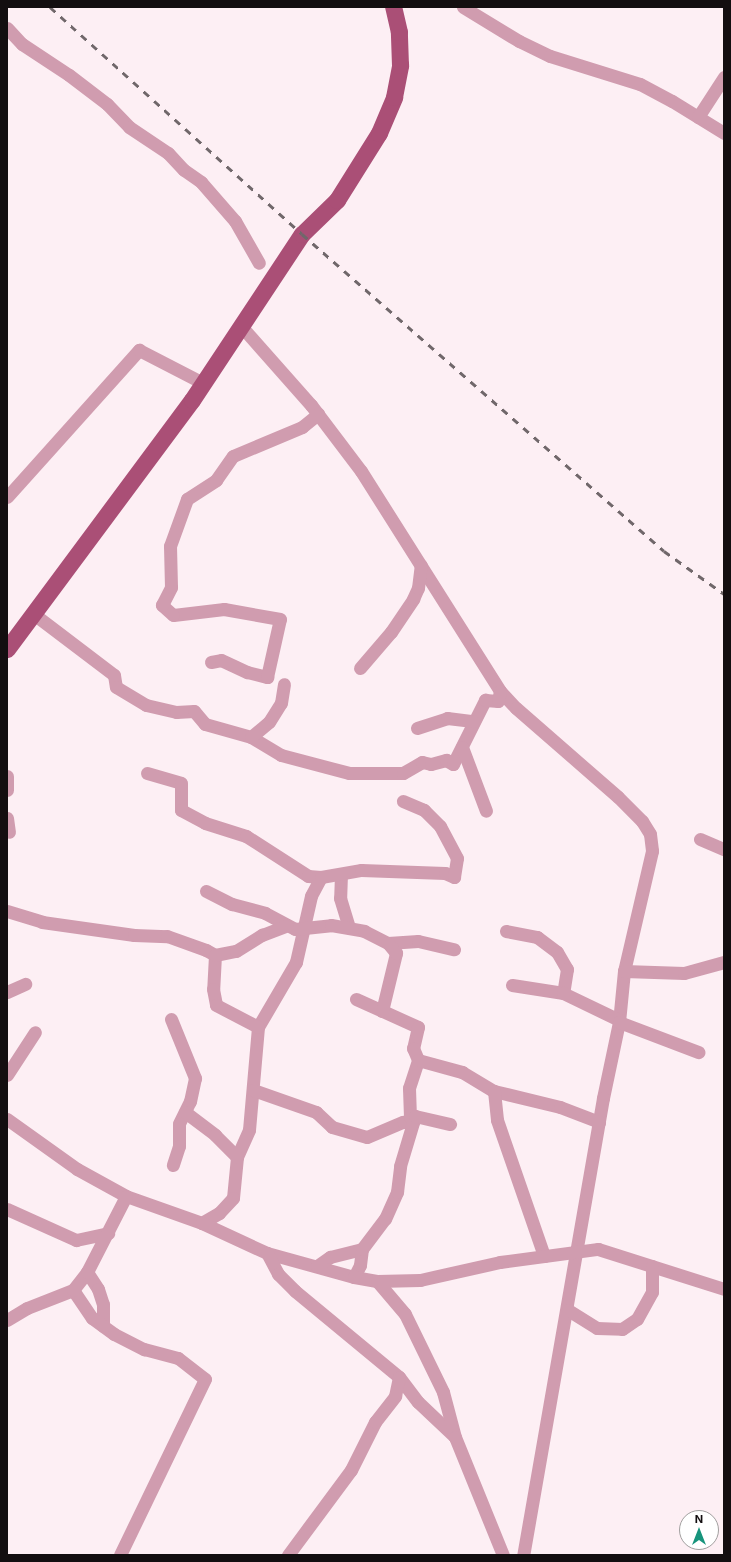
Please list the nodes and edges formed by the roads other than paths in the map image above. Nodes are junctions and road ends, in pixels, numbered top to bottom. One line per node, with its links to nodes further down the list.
1 (394, 7): 8 (main road)
2 (463, 7): 5 (street)
3 (7, 28): 7 (street)
4 (724, 77): 5 (street)
5 (698, 117): 6 (street)
6 (724, 133)
7 (259, 263)
8 (241, 326): 9 (main road); 10 (street)
9 (203, 383): 11 (street); 13 (main road)
10 (318, 414): 12 (street); 15 (street)
11 (7, 497)
12 (421, 565): 16 (street); 18 (street)
13 (35, 615): 14 (main road); 21 (street)
14 (7, 649)
15 (211, 662)
16 (360, 668)
17 (284, 684): 21 (street)
18 (500, 690): 19 (street); 44 (street)
19 (473, 721): 20 (street); 22 (street)
20 (417, 728)
21 (251, 737): 22 (street)
22 (462, 747): 27 (street)
23 (147, 773): 33 (street)
24 (7, 776): 25 (street)
25 (7, 790)
26 (403, 801): 32 (street)
27 (486, 811)
28 (7, 818): 29 (street)
29 (9, 832)
30 (700, 839): 31 (street)
31 (724, 849)
32 (341, 874): 33 (street); 38 (street)
33 (321, 877): 37 (street)
34 (206, 891): 36 (street)
35 (7, 911): 42 (street)
36 (286, 926): 37 (street); 42 (street)
37 (306, 926): 38 (street); 53 (street)
38 (349, 928): 40 (street)
39 (506, 931): 48 (street)
40 (388, 943): 41 (street); 50 (street)
41 (454, 949)
42 (215, 955): 53 (street)
43 (724, 962): 44 (street)
44 (624, 971): 52 (street)
45 (25, 984): 47 (street)
46 (512, 985): 48 (street)
47 (7, 992)
48 (563, 993): 52 (street)
49 (356, 999): 50 (street)
50 (382, 1011): 56 (street)
51 (171, 1019): 60 (street)
52 (619, 1021): 55 (street); 63 (street)
53 (258, 1026): 58 (street)
54 (35, 1032): 57 (street)
55 (698, 1052)
56 (418, 1060): 59 (street); 62 (street)
57 (7, 1075)
58 (253, 1090): 62 (street); 65 (street)
59 (494, 1091): 63 (street); 74 (street)
60 (185, 1112): 65 (street); 66 (street)
61 (7, 1119): 67 (street)
62 (414, 1119): 64 (street); 71 (street)
63 (599, 1122): 72 (street)
64 (450, 1124)
65 (237, 1157): 69 (street)
66 (173, 1165)
67 (126, 1196): 69 (street); 70 (street)
68 (7, 1209): 70 (street)
69 (202, 1223): 73 (street)
70 (108, 1233): 77 (street)
71 (362, 1249): 75 (street); 78 (street)
72 (578, 1252): 74 (street); 76 (street); 83 (street)
73 (267, 1253): 75 (street); 86 (street)
74 (544, 1256): 79 (street)
75 (317, 1266): 78 (street)
76 (652, 1266): 81 (street); 83 (street)
77 (87, 1272): 80 (street); 82 (street)
78 (354, 1277): 79 (street)
79 (377, 1280): 87 (street)
80 (98, 1289): 82 (street); 85 (street)
81 (724, 1289)
82 (73, 1290): 84 (street); 85 (street)
83 (568, 1310): 91 (street)
84 (7, 1320)
85 (103, 1326): 88 (street)
86 (399, 1377): 87 (street); 89 (street)
87 (456, 1438): 90 (street)
88 (120, 1555)
89 (288, 1555)
90 (503, 1555)
91 (523, 1555)

